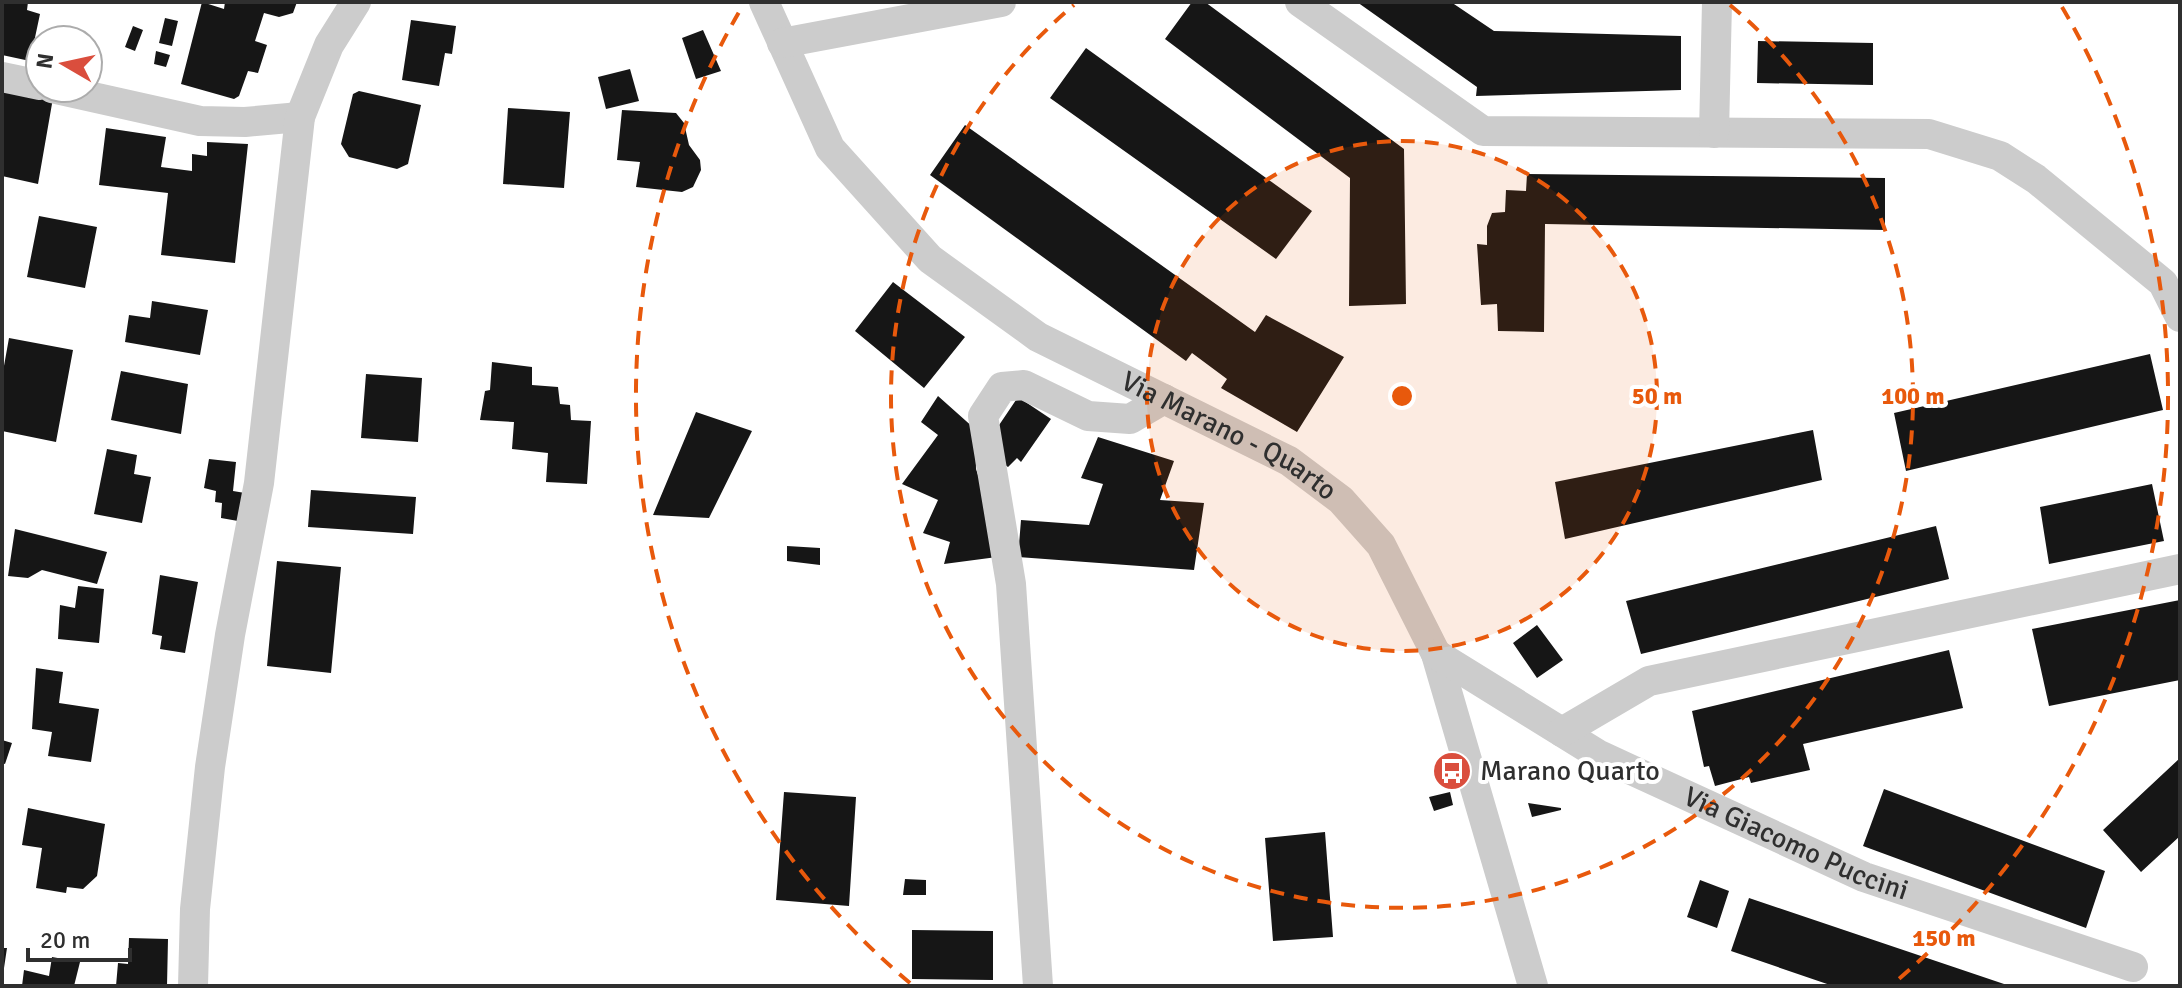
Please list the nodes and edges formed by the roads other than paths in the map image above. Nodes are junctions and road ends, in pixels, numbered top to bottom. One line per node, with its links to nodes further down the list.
1 (356, 2): 10 (street)
2 (764, 2): 6 (street, Via Marano - Quarto)
3 (1001, 2): 6 (street)
4 (1300, 2): 11 (street)
5 (1717, 2): 11 (street)
6 (782, 43): 13 (street, Via Marano - Quarto)
7 (2, 77): 8 (street)
8 (24, 82)
9 (104, 100): 10 (street)
10 (300, 117): 18 (street)
11 (1714, 133): 12 (street)
12 (2180, 317)
13 (1164, 399): 15 (street, Via Marano - Quarto); 19 (street)
14 (2180, 569): 16 (street)
15 (1436, 654): 16 (street, Via Giacomo Puccini); 20 (street, Via Marano - Quarto)
16 (1562, 732): 17 (street, Via Giacomo Puccini)
17 (2133, 967)
18 (193, 986)
19 (1038, 986)
20 (1533, 986)

